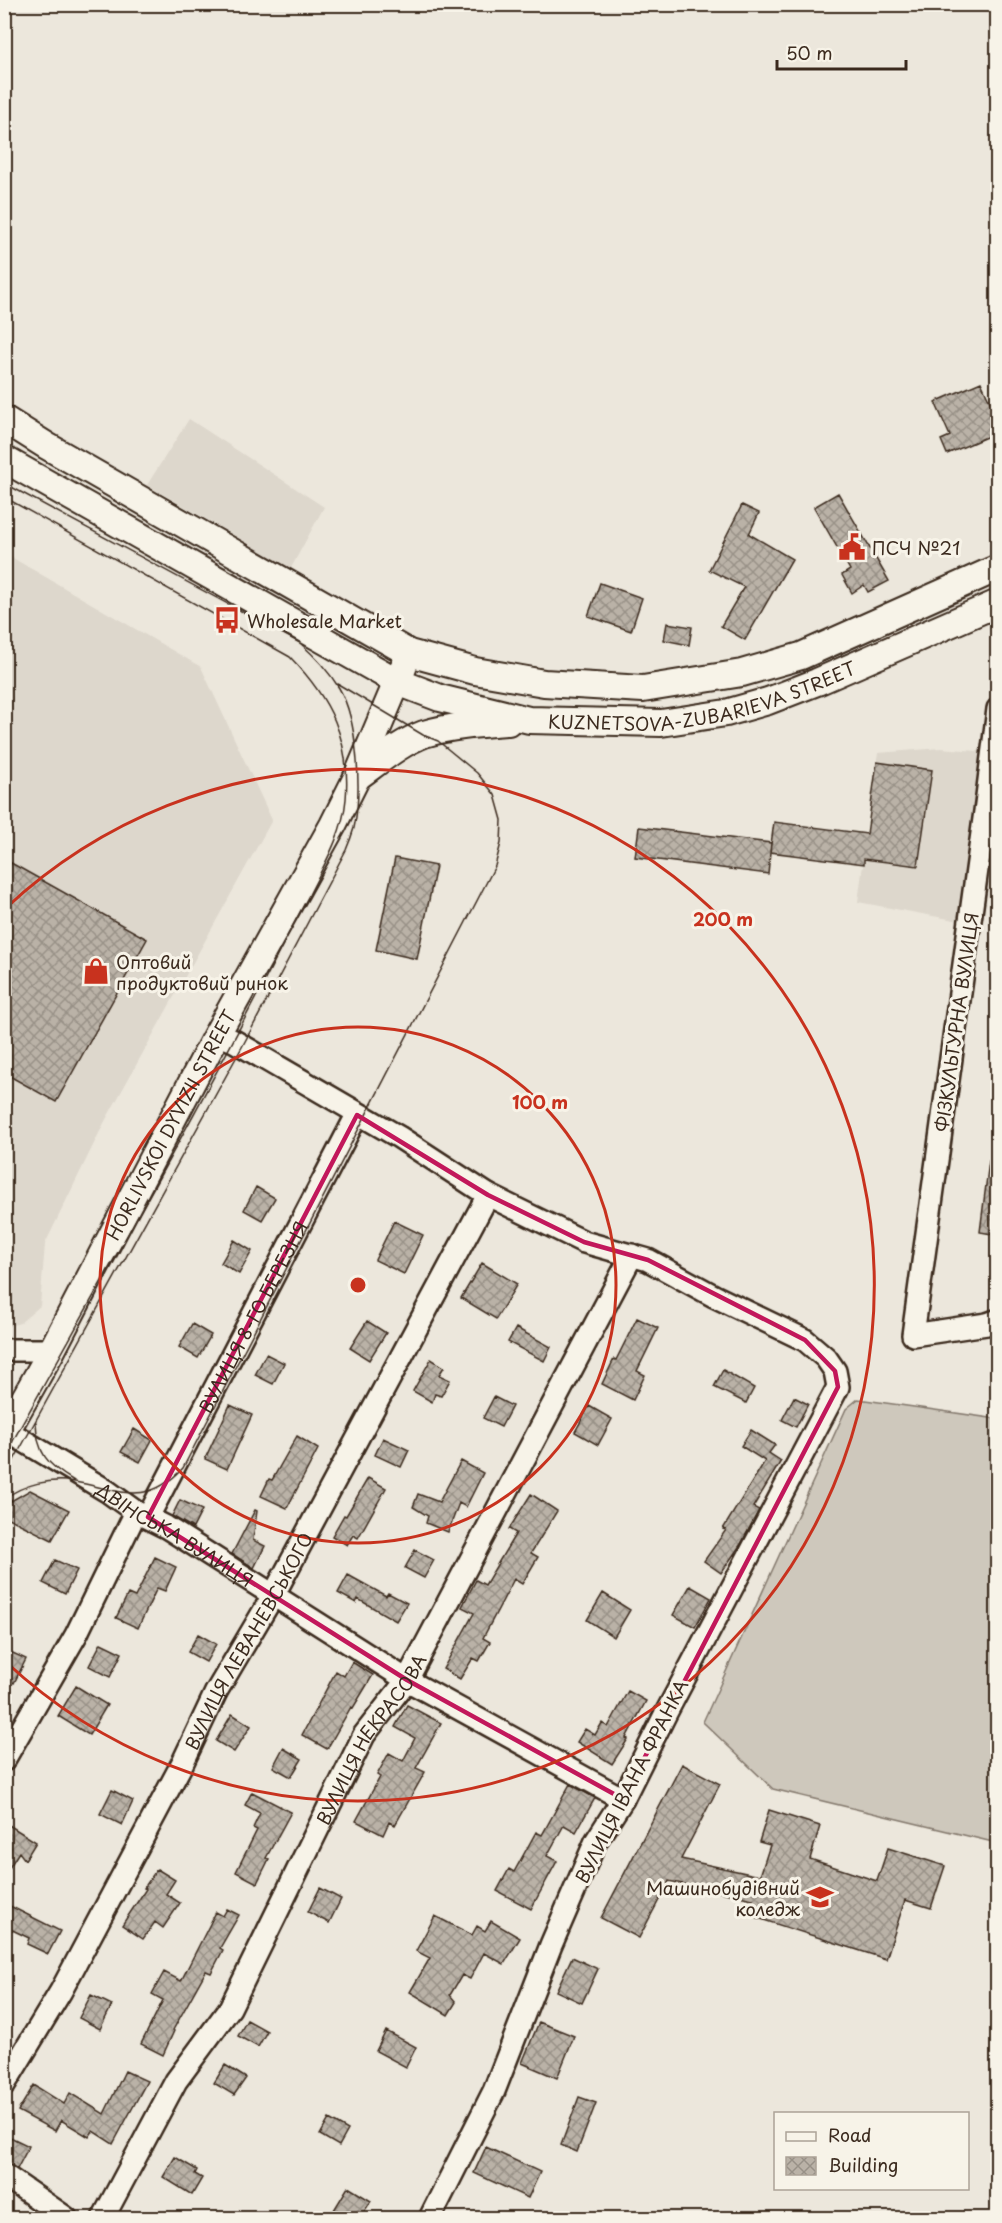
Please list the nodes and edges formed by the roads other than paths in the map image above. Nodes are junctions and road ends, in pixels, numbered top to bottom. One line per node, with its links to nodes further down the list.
1 (4, 419): 5 (main road, KUZNETSOVA-ZUBARIEVA STREET)
2 (4, 459): 6 (main road, KUZNETSOVA-ZUBARIEVA STREET)
3 (998, 568): 5 (main road, KUZNETSOVA-ZUBARIEVA STREET)
4 (998, 603): 8 (main road, KUZNETSOVA-ZUBARIEVA STREET)
5 (409, 653): 6 (main road, HORLIVSKOI DYVIZII STREET)
6 (398, 682): 8 (main road, KUZNETSOVA-ZUBARIEVA STREET); 9 (main road, HORLIVSKOI DYVIZII STREET)
7 (998, 709): 14 (street, ФІЗКУЛЬТУРНА ВУЛИЦЯ)
8 (529, 720): 9 (main road)
9 (357, 777): 10 (main road, HORLIVSKOI DYVIZII STREET)
10 (218, 1034): 11 (street); 16 (main road, HORLIVSKOI DYVIZII STREET)
11 (357, 1115): 12 (street); 18 (street, ВУЛИЦЯ 8-ГО БЕРЕЗНЯ)
12 (488, 1194): 13 (street); 19 (street, ВУЛИЦЯ ЛЕВАНЕВСЬКОГО)
13 (632, 1255): 20 (street, ВУЛИЦЯ НЕКРАСОВА); 22 (street, ВУЛИЦЯ ІВАНА ФРАНКА)
14 (998, 1320)
15 (4, 1350): 16 (street)
16 (52, 1350): 17 (main road, HORLIVSKOI DYVIZII STREET)
17 (5, 1432): 18 (street, ДВІНСЬКА ВУЛИЦЯ)
18 (142, 1514): 19 (street, ДВІНСЬКА ВУЛИЦЯ); 21 (street, ВУЛИЦЯ 8-ГО БЕРЕЗНЯ)
19 (274, 1594): 20 (street, ДВІНСЬКА ВУЛИЦЯ); 23 (street, ВУЛИЦЯ ЛЕВАНЕВСЬКОГО)
20 (407, 1680): 22 (street, ДВІНСЬКА ВУЛИЦЯ); 26 (street, ВУЛИЦЯ НЕКРАСОВА)
21 (4, 1760)
22 (623, 1799): 27 (street, ВУЛИЦЯ ІВАНА ФРАНКА)
23 (4, 2085)
24 (4, 2175): 25 (street)
25 (66, 2218)
26 (103, 2218)
27 (430, 2218)

